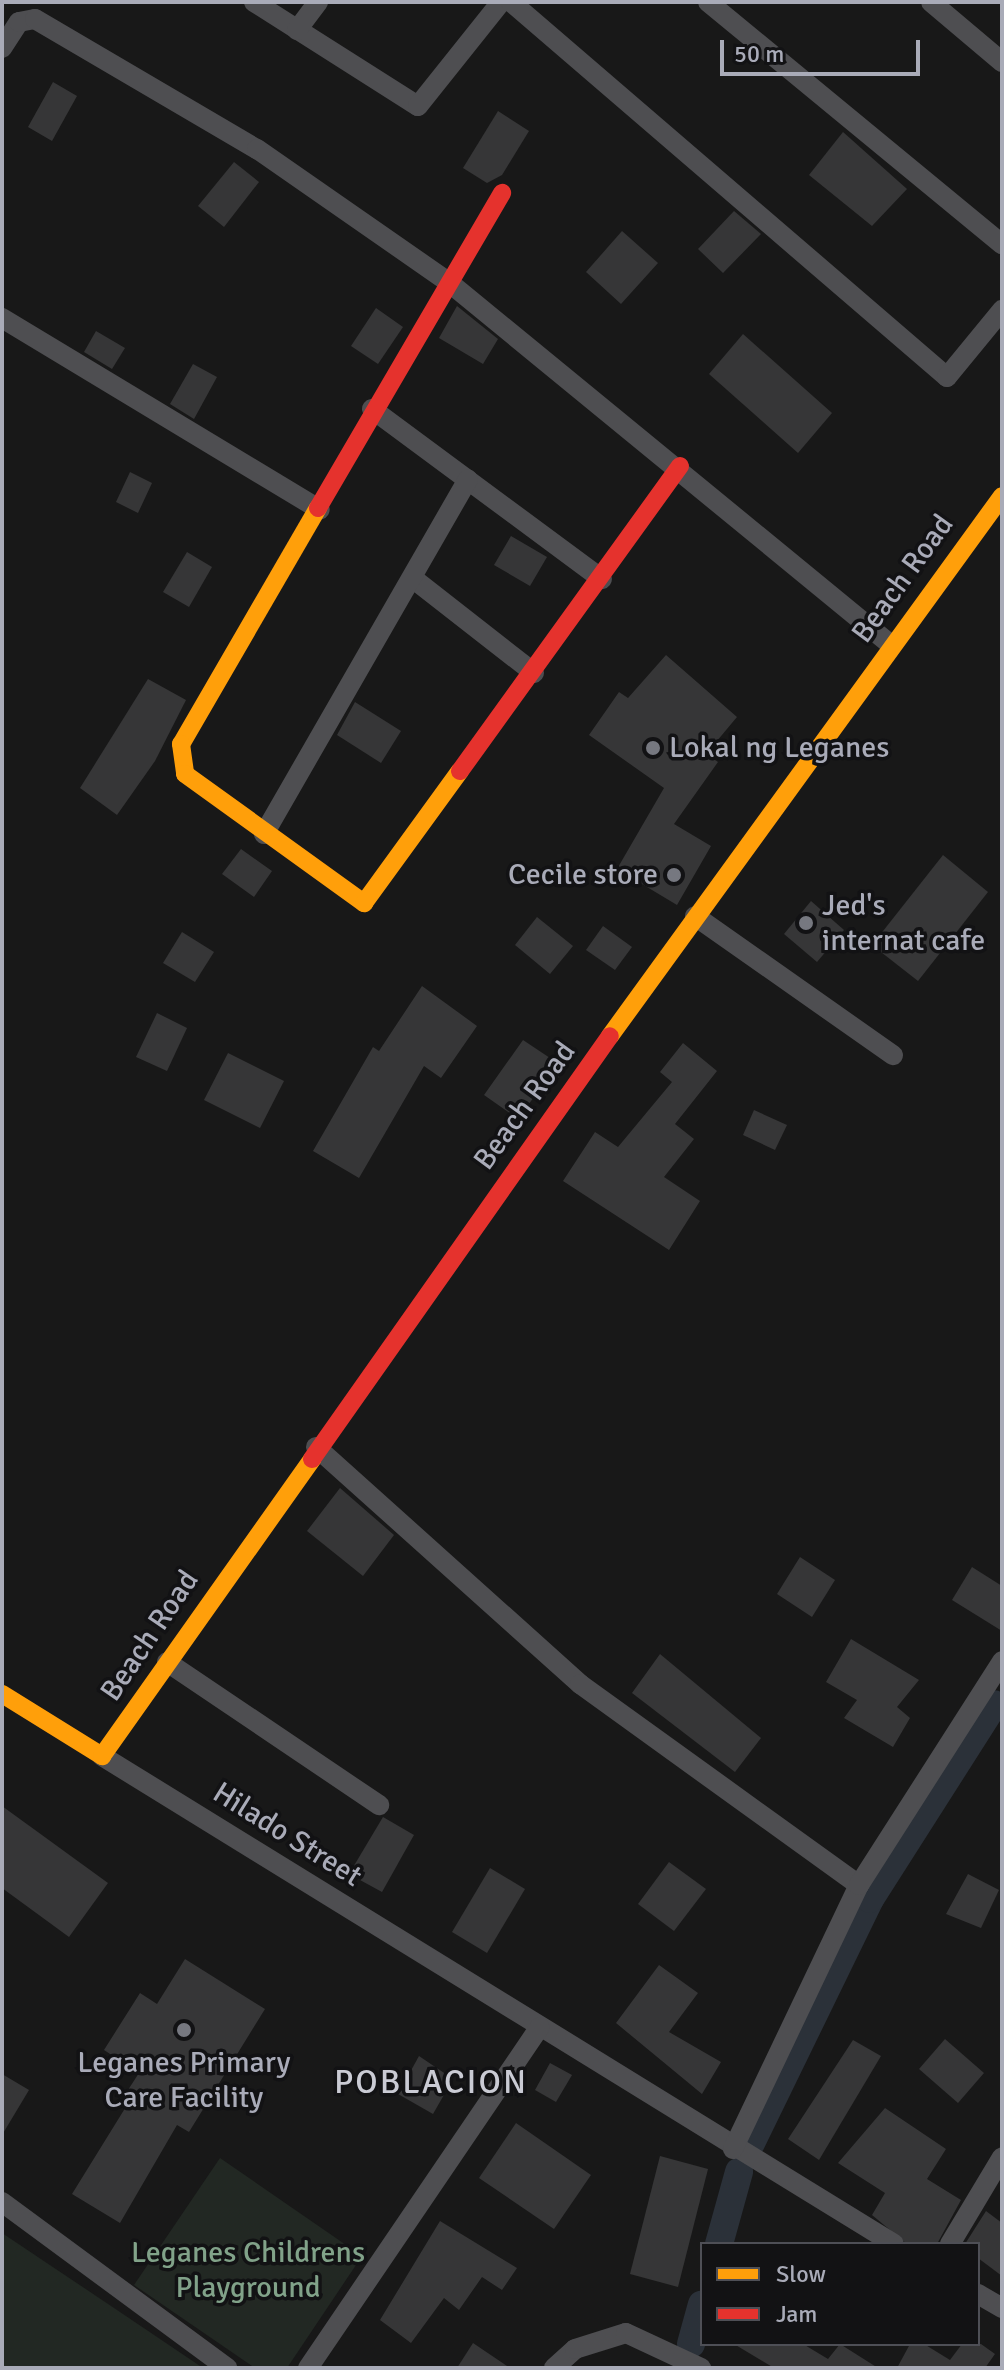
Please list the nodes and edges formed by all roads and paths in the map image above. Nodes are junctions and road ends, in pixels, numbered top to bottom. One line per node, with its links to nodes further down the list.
1 (254, 2): 8 (street)
2 (318, 2): 8 (street)
3 (501, 2): 8 (street)
4 (511, 2): 14 (street)
5 (708, 2): 12 (street)
6 (931, 2): 10 (street)
7 (34, 10): 9 (street); 13 (street)
8 (297, 30)
9 (2, 48)
10 (1002, 62)
11 (502, 193): 13 (main road)
12 (1002, 244)
13 (451, 284): 16 (main road); 17 (street)
14 (1002, 310)
15 (2, 318): 20 (street)
16 (372, 409): 18 (street); 20 (main road)
17 (680, 466): 22 (main road); 24 (street)
18 (468, 479): 22 (street); 23 (street)
19 (1002, 496): 21 (main road, Beach Road)
20 (320, 510): 26 (main road)
21 (996, 519): 24 (main road, Beach Road)
22 (602, 579): 25 (main road)
23 (415, 580): 25 (street); 26 (street)
24 (890, 644): 27 (main road, Beach Road)
25 (534, 673): 26 (main road)
26 (264, 834)
27 (695, 916): 28 (street); 29 (main road, Beach Road)
28 (893, 1055)
29 (316, 1447): 31 (main road, Beach Road); 36 (street)
30 (1002, 1661): 32 (street)
31 (167, 1662): 34 (main road, Beach Road); 35 (street)
32 (994, 1691): 36 (street)
33 (2, 1694): 34 (main road, Hilado Street)
34 (102, 1756): 37 (street, Hilado Street)
35 (379, 1805)
36 (859, 1885): 38 (street)
37 (540, 2027): 38 (street, Hilado Street); 46 (street)
38 (733, 2149): 41 (street, Hilado Street)
39 (1002, 2157): 42 (street)
40 (2, 2202): 45 (street)
41 (891, 2242)
42 (951, 2242)
43 (980, 2295): 44 (street)
44 (1002, 2308)
45 (227, 2368)
46 (308, 2368)
47 (554, 2368): 48 (street)
48 (701, 2368)

